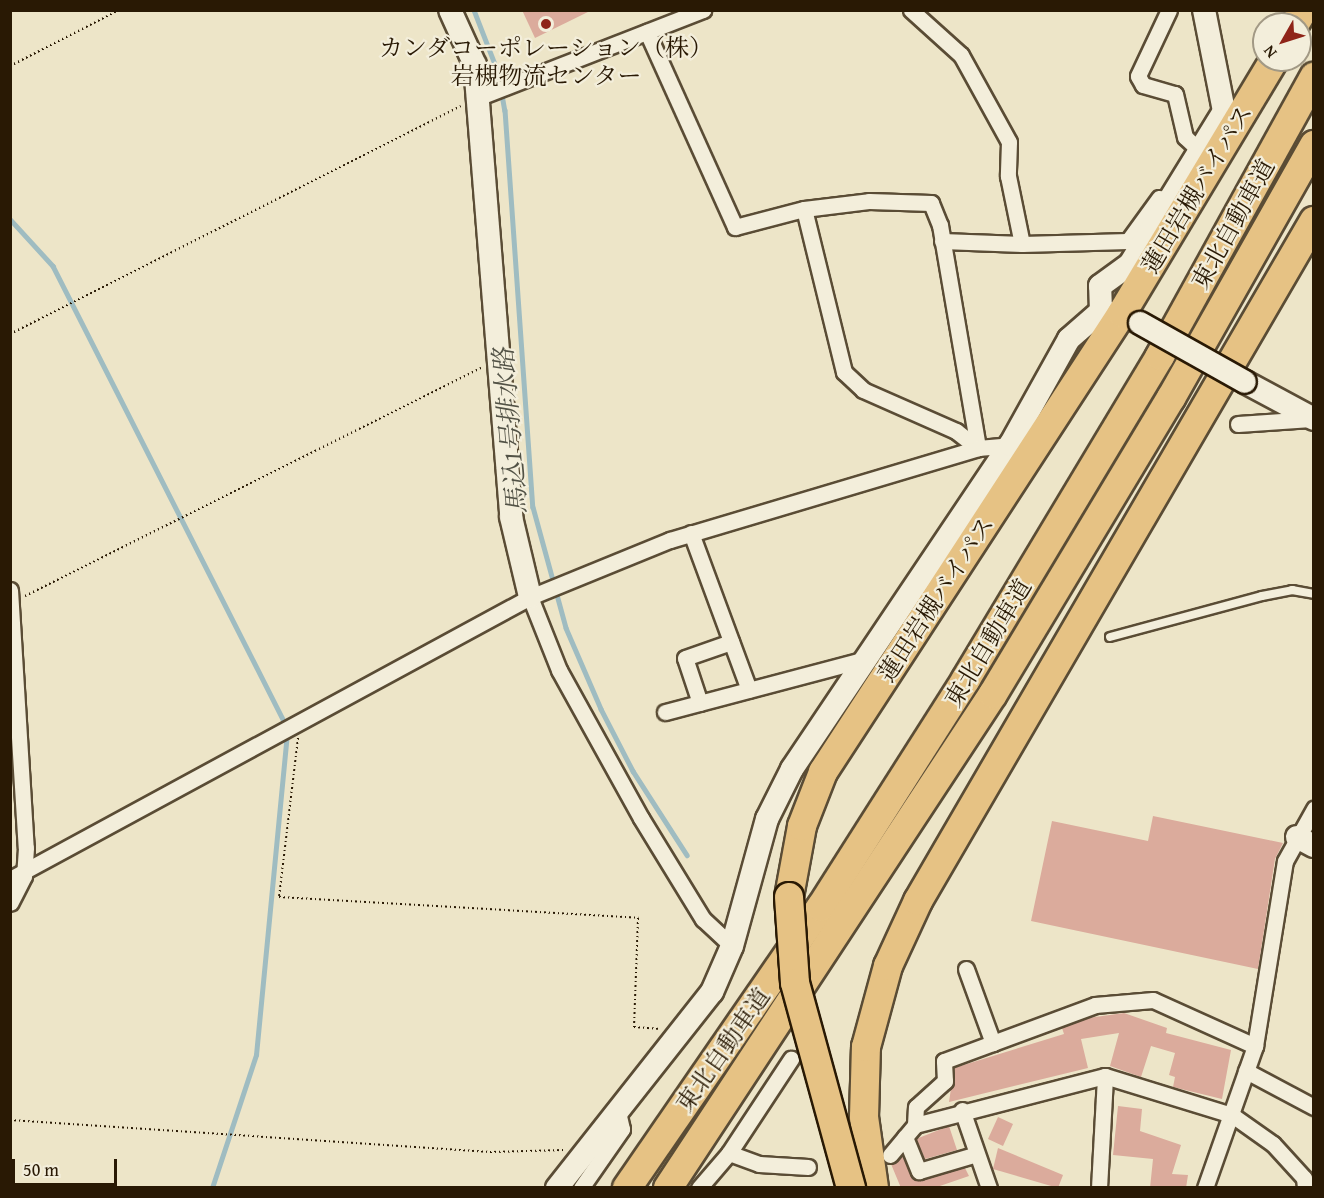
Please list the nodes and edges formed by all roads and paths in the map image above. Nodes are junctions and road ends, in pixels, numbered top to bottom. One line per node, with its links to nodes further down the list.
1 (119, 10): 8 (path)
2 (450, 10): 11 (street)
3 (702, 10): 7 (street)
4 (911, 10): 17 (street)
5 (1169, 10): 13 (street)
6 (1204, 10): 13 (street)
7 (647, 32): 11 (street); 14 (street)
8 (10, 66)
9 (1267, 72): 18 (highway, 蓮田岩槻バイパス)
10 (1314, 77): 54 (highway, 東北自動車道)
11 (477, 98): 19 (path); 20 (street)
12 (1314, 145): 65 (highway, 東北自動車道)
13 (1195, 159): 17 (street); 18 (street)
14 (804, 209): 16 (street); 24 (street)
15 (1314, 221): 68 (highway)
16 (942, 241): 17 (street); 24 (street)
17 (1022, 244)
18 (1121, 316): 21 (street, bridge); 23 (street); 67 (highway, 蓮田岩槻バイパス, bridge)
19 (10, 334)
20 (500, 359): 27 (path); 28 (street)
21 (1314, 419): 22 (street)
22 (1238, 424)
23 (1010, 445): 24 (street); 31 (street)
24 (978, 448): 25 (street)
25 (691, 533): 28 (street); 30 (street)
26 (1314, 594): 29 (lane)
27 (11, 596): 38 (street)
28 (530, 597): 35 (street); 40 (street)
29 (1110, 637)
30 (731, 642): 32 (street); 33 (street)
31 (869, 658): 32 (street); 40 (street)
32 (749, 690): 33 (street)
33 (699, 703): 34 (street)
34 (665, 712)
35 (299, 726): 38 (street); 42 (path)
36 (1314, 809): 37 (street)
37 (1305, 842): 44 (street)
38 (17, 877): 39 (street)
39 (10, 903)
40 (732, 946): 42 (street)
41 (966, 969): 43 (street)
42 (677, 1039): 50 (street)
43 (993, 1043): 44 (street); 53 (street)
44 (1255, 1046): 46 (street)
45 (791, 1059): 55 (street)
46 (1246, 1071): 48 (street); 51 (street)
47 (1105, 1077): 49 (street); 51 (street); 70 (street)
48 (1314, 1107)
49 (962, 1110): 53 (street); 56 (street)
50 (618, 1112): 58 (street); 62 (street)
51 (1232, 1115): 60 (street); 71 (street)
52 (10, 1120): 58 (path)
53 (910, 1131): 56 (street); 57 (street)
54 (666, 1132): 63 (highway); 64 (highway, 東北自動車道)
55 (729, 1153): 59 (street); 66 (street)
56 (977, 1154): 69 (street)
57 (890, 1155)
58 (580, 1157): 61 (street)
59 (808, 1167)
60 (1307, 1180)
61 (557, 1188)
62 (581, 1188)
63 (612, 1188)
64 (627, 1188)
65 (668, 1188)
66 (699, 1188)
67 (851, 1188)
68 (874, 1188)
69 (989, 1188)
70 (1099, 1188)
71 (1205, 1188)

